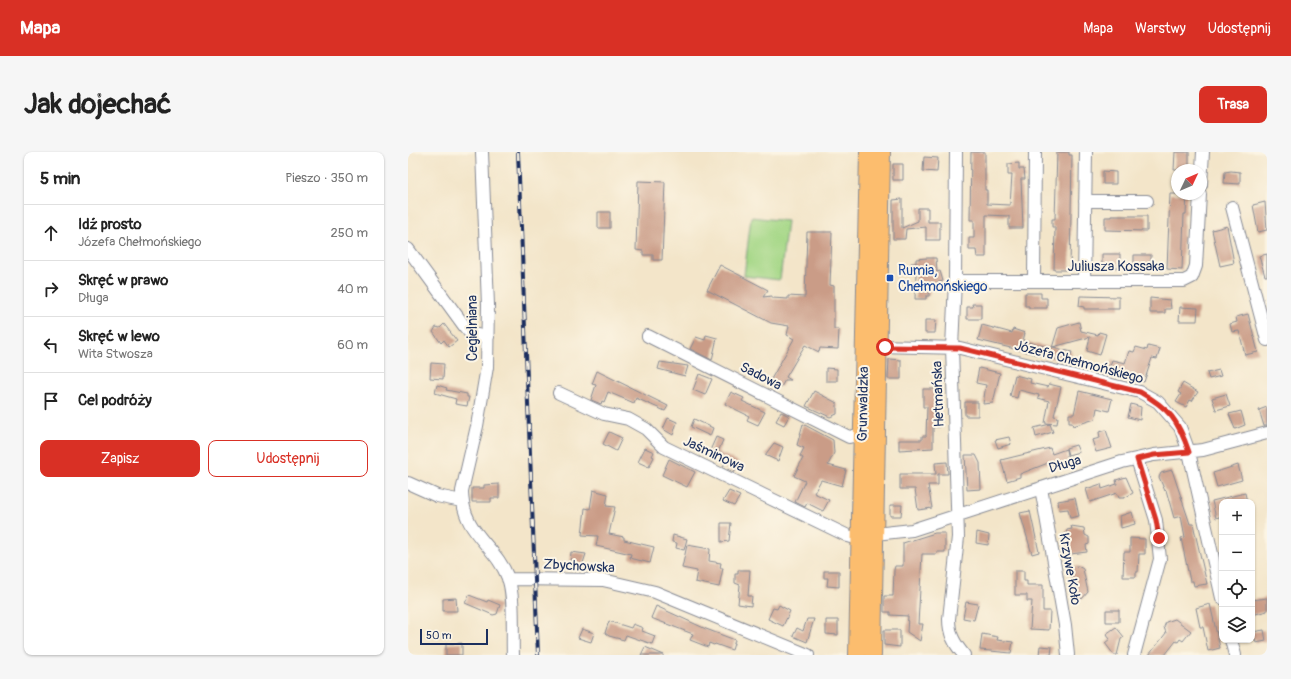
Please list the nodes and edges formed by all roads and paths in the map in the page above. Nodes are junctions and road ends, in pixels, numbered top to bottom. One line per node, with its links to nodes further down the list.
1 (482, 152): 18 (street, Cegielniana)
2 (868, 152): 24 (main road, Grunwaldzka)
3 (882, 152): 20 (main road, Grunwaldzka)
4 (956, 152): 15 (street, Hetmańska)
5 (1036, 152): 14 (street)
6 (1086, 152): 10 (street)
7 (1203, 152): 8 (street)
8 (1202, 164)
9 (1200, 200): 16 (street, Juliusza Kossaka)
10 (1085, 201): 11 (street); 16 (street)
11 (1147, 201)
12 (1232, 207): 19 (street)
13 (408, 249): 18 (street)
14 (1034, 280): 15 (street, Juliusza Kossaka); 16 (street, Juliusza Kossaka)
15 (955, 281): 21 (street, Hetmańska)
16 (1084, 282)
17 (648, 336): 24 (street, Sadowa)
18 (488, 337): 29 (street, Cegielniana)
19 (1267, 340)
20 (878, 346): 21 (street, Józefa Chełmońskiego); 31 (main road, Grunwaldzka)
21 (952, 347): 25 (street, Józefa Chełmońskiego); 30 (street, Hetmańska)
22 (559, 393): 32 (street, Jaśminowa)
23 (1267, 433): 25 (street, Długa)
24 (862, 434): 32 (main road, Grunwaldzka)
25 (1189, 452): 26 (street, Długa); 34 (street, Józefa Chełmońskiego)
26 (1137, 459): 28 (street, Długa); 42 (street)
27 (408, 483): 29 (street)
28 (1041, 488): 30 (street, Długa); 41 (street, Krzywe Koło)
29 (462, 501): 33 (street)
30 (957, 515): 31 (street, Długa); 40 (street)
31 (875, 534): 39 (main road, Grunwaldzka)
32 (859, 539): 38 (main road, Grunwaldzka)
33 (508, 579): 36 (street); 37 (street, Zbychowska)
34 (1219, 585)
35 (1232, 643): 43 (street)
36 (513, 655)
37 (808, 655)
38 (857, 655)
39 (873, 655)
40 (964, 655)
41 (1068, 655)
42 (1134, 655)
43 (1235, 655)

